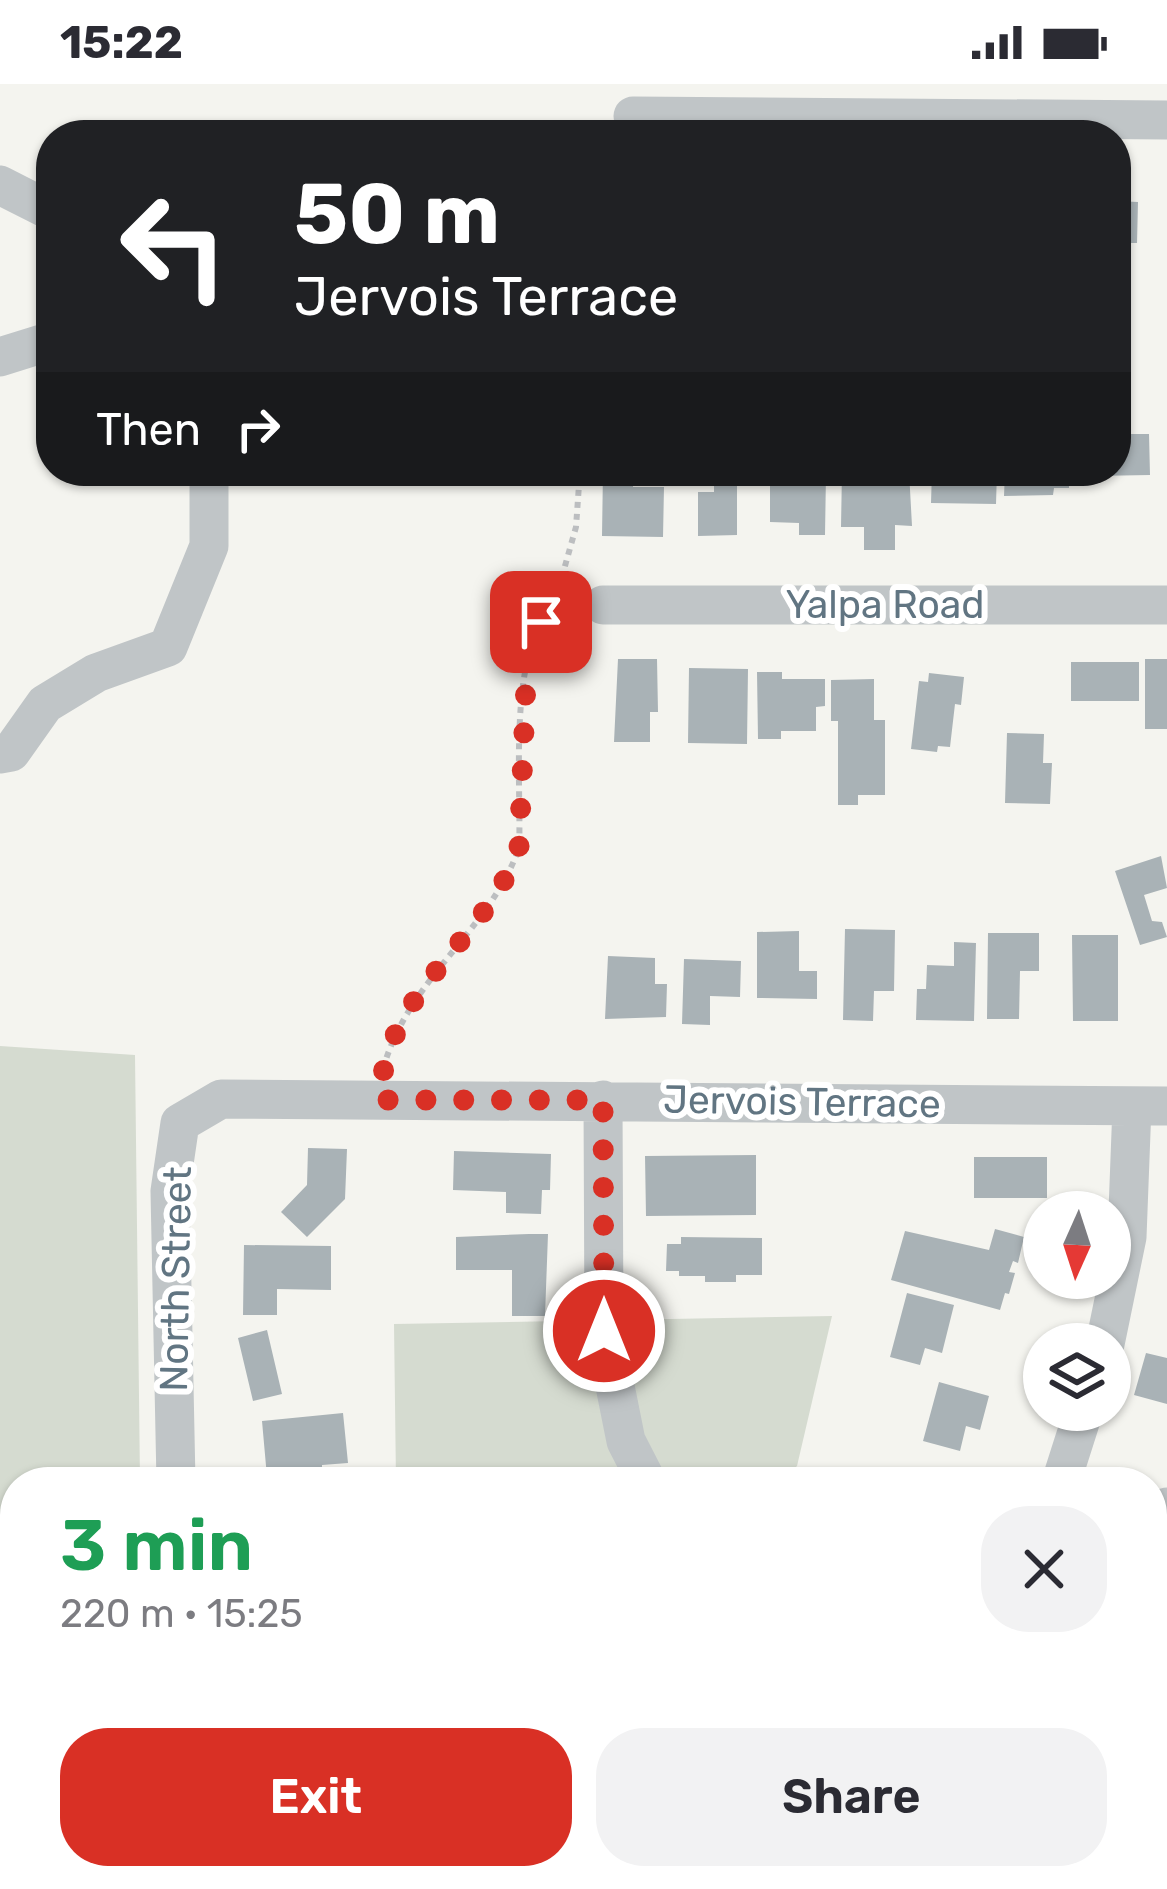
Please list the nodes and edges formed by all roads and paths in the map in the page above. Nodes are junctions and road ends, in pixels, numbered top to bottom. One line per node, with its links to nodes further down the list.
1 (633, 116): 2 (street)
2 (1167, 120)
3 (0, 185): 4 (street)
4 (36, 203)
5 (36, 345): 6 (street)
6 (0, 356)
7 (209, 486): 11 (street)
8 (579, 486): 13 (path)
9 (603, 605): 10 (street, Yalpa Road)
10 (1167, 605)
11 (0, 754)
12 (220, 1100): 13 (street, Jervois Terrace); 18 (street, North Street)
13 (380, 1100): 14 (street, Jervois Terrace)
14 (603, 1100): 15 (street, Jervois Terrace); 19 (street)
15 (1149, 1106): 16 (street)
16 (1109, 1323)
17 (1077, 1431): 20 (street)
18 (176, 1467)
19 (639, 1467)
20 (1066, 1467)

